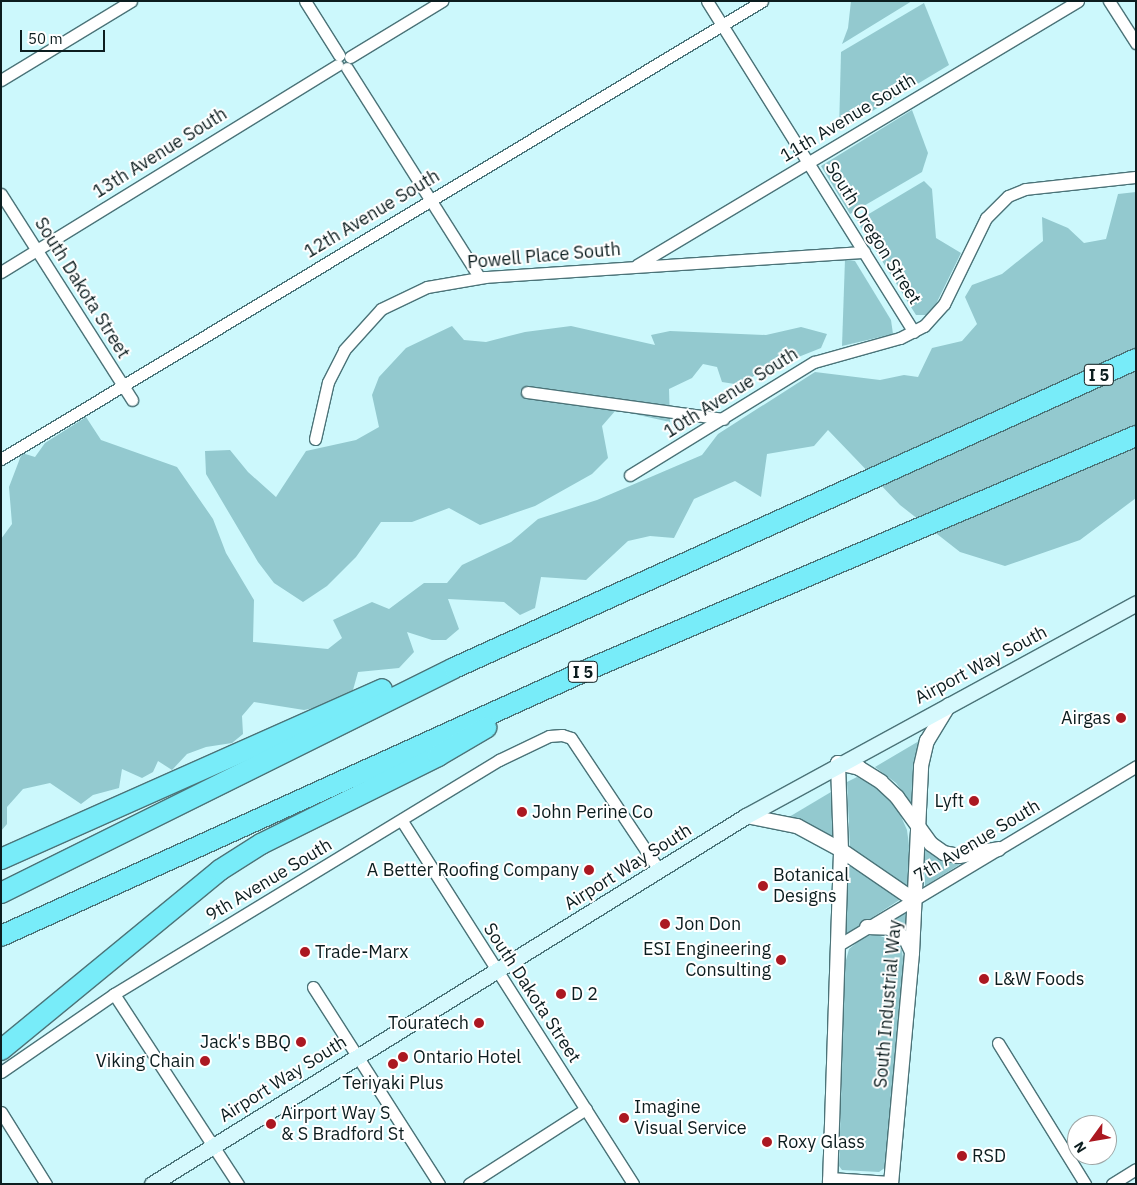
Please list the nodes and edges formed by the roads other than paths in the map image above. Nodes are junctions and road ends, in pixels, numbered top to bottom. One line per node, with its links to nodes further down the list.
1 (131, 1): 11 (street)
2 (305, 1): 10 (street)
3 (442, 1): 10 (street, 13th Avenue South)
4 (707, 1): 8 (street, South Oregon Street)
5 (762, 1): 8 (street, 12th Avenue South)
6 (1078, 1): 12 (street, 11th Avenue South)
7 (1109, 1): 9 (street)
8 (722, 25): 12 (street, South Oregon Street); 15 (street, 12th Avenue South)
9 (1136, 44)
10 (343, 61): 15 (street); 16 (street, 13th Avenue South)
11 (1, 80)
12 (808, 163): 17 (street, South Oregon Street); 18 (street, 11th Avenue South)
13 (1136, 177): 21 (street, 10th Avenue South)
14 (1, 194): 16 (street, South Dakota Street)
15 (430, 199): 20 (street); 23 (street, 12th Avenue South)
16 (36, 249): 19 (street, 13th Avenue South); 23 (street, South Dakota Street)
17 (864, 252): 18 (street, Powell Place South); 21 (street, South Oregon Street)
18 (636, 266): 20 (street, Powell Place South)
19 (1, 272)
20 (479, 277): 28 (street, Powell Place South)
21 (914, 332): 26 (street, 10th Avenue South)
22 (1136, 359): 32 (highway, I 5)
23 (123, 386): 25 (street, South Dakota Street); 29 (street, 12th Avenue South)
24 (527, 392): 26 (street)
25 (132, 400)
26 (724, 419): 30 (street, 10th Avenue South)
27 (1136, 436): 33 (highway, I 5)
28 (315, 439)
29 (1, 459)
30 (630, 475)
31 (1136, 603): 34 (main road, Airport Way South)
32 (454, 668): 40 (highway); 46 (highway, I 5)
33 (587, 670): 48 (highway, I 5); 58 (highway)
34 (950, 704): 35 (main road, Airport Way South); 39 (street, South Industrial Way)
35 (838, 763): 37 (main road, Airport Way South); 39 (street); 43 (street)
36 (1136, 766): 41 (street, 7th Avenue South)
37 (746, 816): 43 (street); 45 (main road, Airport Way South)
38 (402, 820): 45 (street, 9th Avenue South); 54 (street, South Dakota Street); 56 (street, 9th Avenue South)
39 (918, 828): 41 (street); 47 (street, South Industrial Way)
40 (44, 839): 42 (highway); 44 (highway)
41 (998, 849): 47 (street, 7th Avenue South)
42 (1, 850)
43 (841, 850): 47 (street); 51 (street)
44 (1, 860)
45 (659, 870): 54 (main road, Airport Way South)
46 (1, 893)
47 (914, 900): 49 (street, 7th Avenue South); 53 (street, South Industrial Way)
48 (66, 906): 50 (highway, I 5); 52 (highway)
49 (867, 927): 51 (street, 7th Avenue South); 53 (street)
50 (1, 936)
51 (837, 946): 65 (street)
52 (1, 950)
53 (912, 953): 72 (street, South Industrial Way)
54 (496, 970): 59 (main road, Airport Way South); 61 (street, South Dakota Street)
55 (313, 987): 59 (street)
56 (114, 994): 60 (street, 9th Avenue South); 63 (street)
57 (998, 1043): 73 (street)
58 (1, 1050)
59 (356, 1056): 63 (main road, Airport Way South); 69 (street)
60 (1, 1072)
61 (586, 1109): 70 (street); 71 (street, South Dakota Street)
62 (1, 1112): 66 (street)
63 (212, 1144): 67 (main road, Airport Way South); 68 (street)
64 (1136, 1169): 74 (street)
65 (830, 1182): 72 (street)
66 (46, 1184)
67 (152, 1184)
68 (238, 1184)
69 (439, 1184)
70 (469, 1184)
71 (633, 1184)
72 (891, 1184)
73 (1085, 1184)
74 (1112, 1184)

